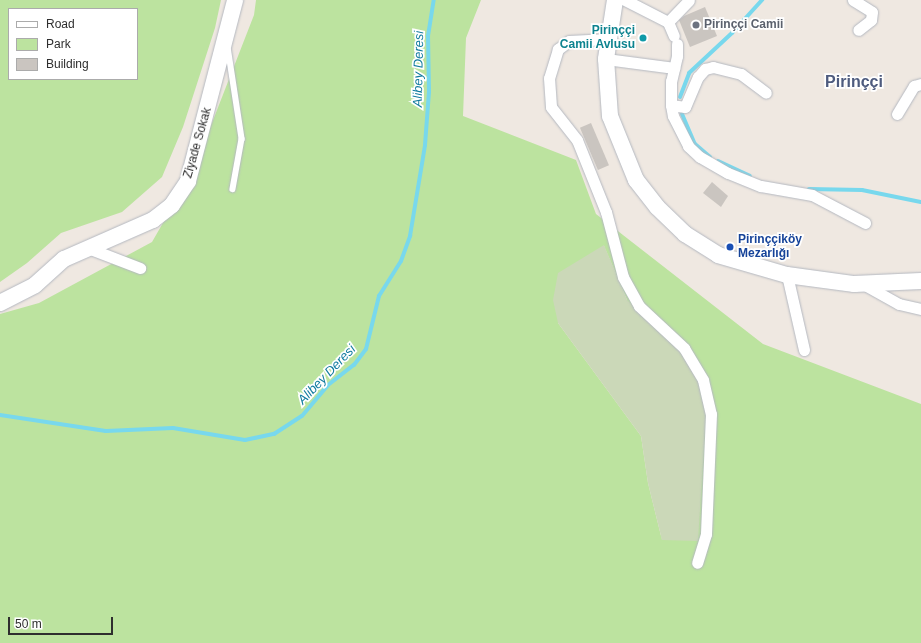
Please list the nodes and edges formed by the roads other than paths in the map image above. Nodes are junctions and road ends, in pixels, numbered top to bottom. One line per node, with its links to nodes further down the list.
1 (235, 0): 8 (main road, Ziyade Sokak)
2 (615, 0): 9 (main road)
3 (625, 0): 6 (street)
4 (689, 0): 6 (street)
5 (853, 0): 7 (street)
6 (668, 22): 11 (street)
7 (858, 30)
8 (227, 37): 16 (lane); 18 (main road, Ziyade Sokak)
9 (608, 38): 10 (main road); 26 (street)
10 (606, 59): 11 (street); 20 (main road)
11 (674, 68): 14 (street)
12 (921, 84): 15 (street)
13 (766, 93): 14 (street)
14 (671, 105): 17 (street)
15 (897, 114)
16 (233, 189)
17 (865, 223)
18 (88, 248): 19 (street); 23 (main road, Ziyade Sokak)
19 (140, 268)
20 (787, 275): 22 (main road); 25 (street)
21 (921, 281): 22 (main road)
22 (862, 284): 24 (street)
23 (0, 303)
24 (921, 309)
25 (804, 350)
26 (697, 563)

